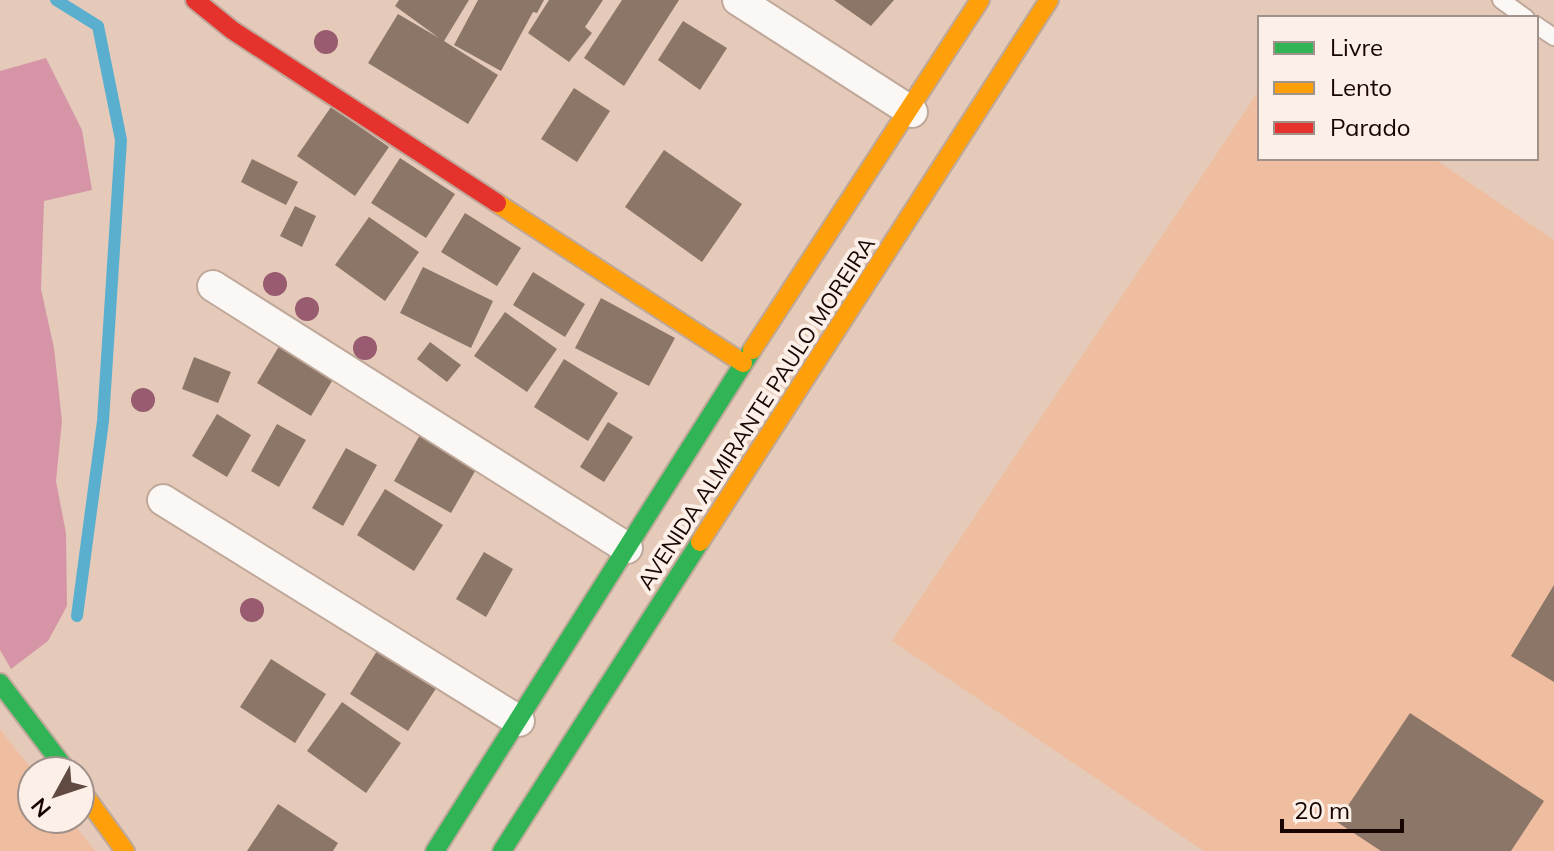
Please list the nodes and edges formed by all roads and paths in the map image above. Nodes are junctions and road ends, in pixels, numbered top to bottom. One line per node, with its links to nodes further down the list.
1 (195, 0): 9 (main road)
2 (738, 0): 7 (street)
3 (980, 0): 7 (main road, AVENIDA ALMIRANTE PAULO MOREIRA)
4 (1049, 0): 18 (main road, AVENIDA ALMIRANTE PAULO MOREIRA)
5 (1501, 0): 6 (lane)
6 (1523, 16)
7 (912, 112): 9 (main road, AVENIDA ALMIRANTE PAULO MOREIRA)
8 (213, 286): 11 (street)
9 (743, 363): 11 (main road, AVENIDA ALMIRANTE PAULO MOREIRA)
10 (163, 500): 13 (street)
11 (627, 548): 13 (main road, AVENIDA ALMIRANTE PAULO MOREIRA)
12 (0, 683): 14 (main road)
13 (519, 721): 17 (main road, AVENIDA ALMIRANTE PAULO MOREIRA)
14 (55, 755)
15 (96, 811): 16 (main road)
16 (125, 851)
17 (435, 851)
18 (502, 851)

